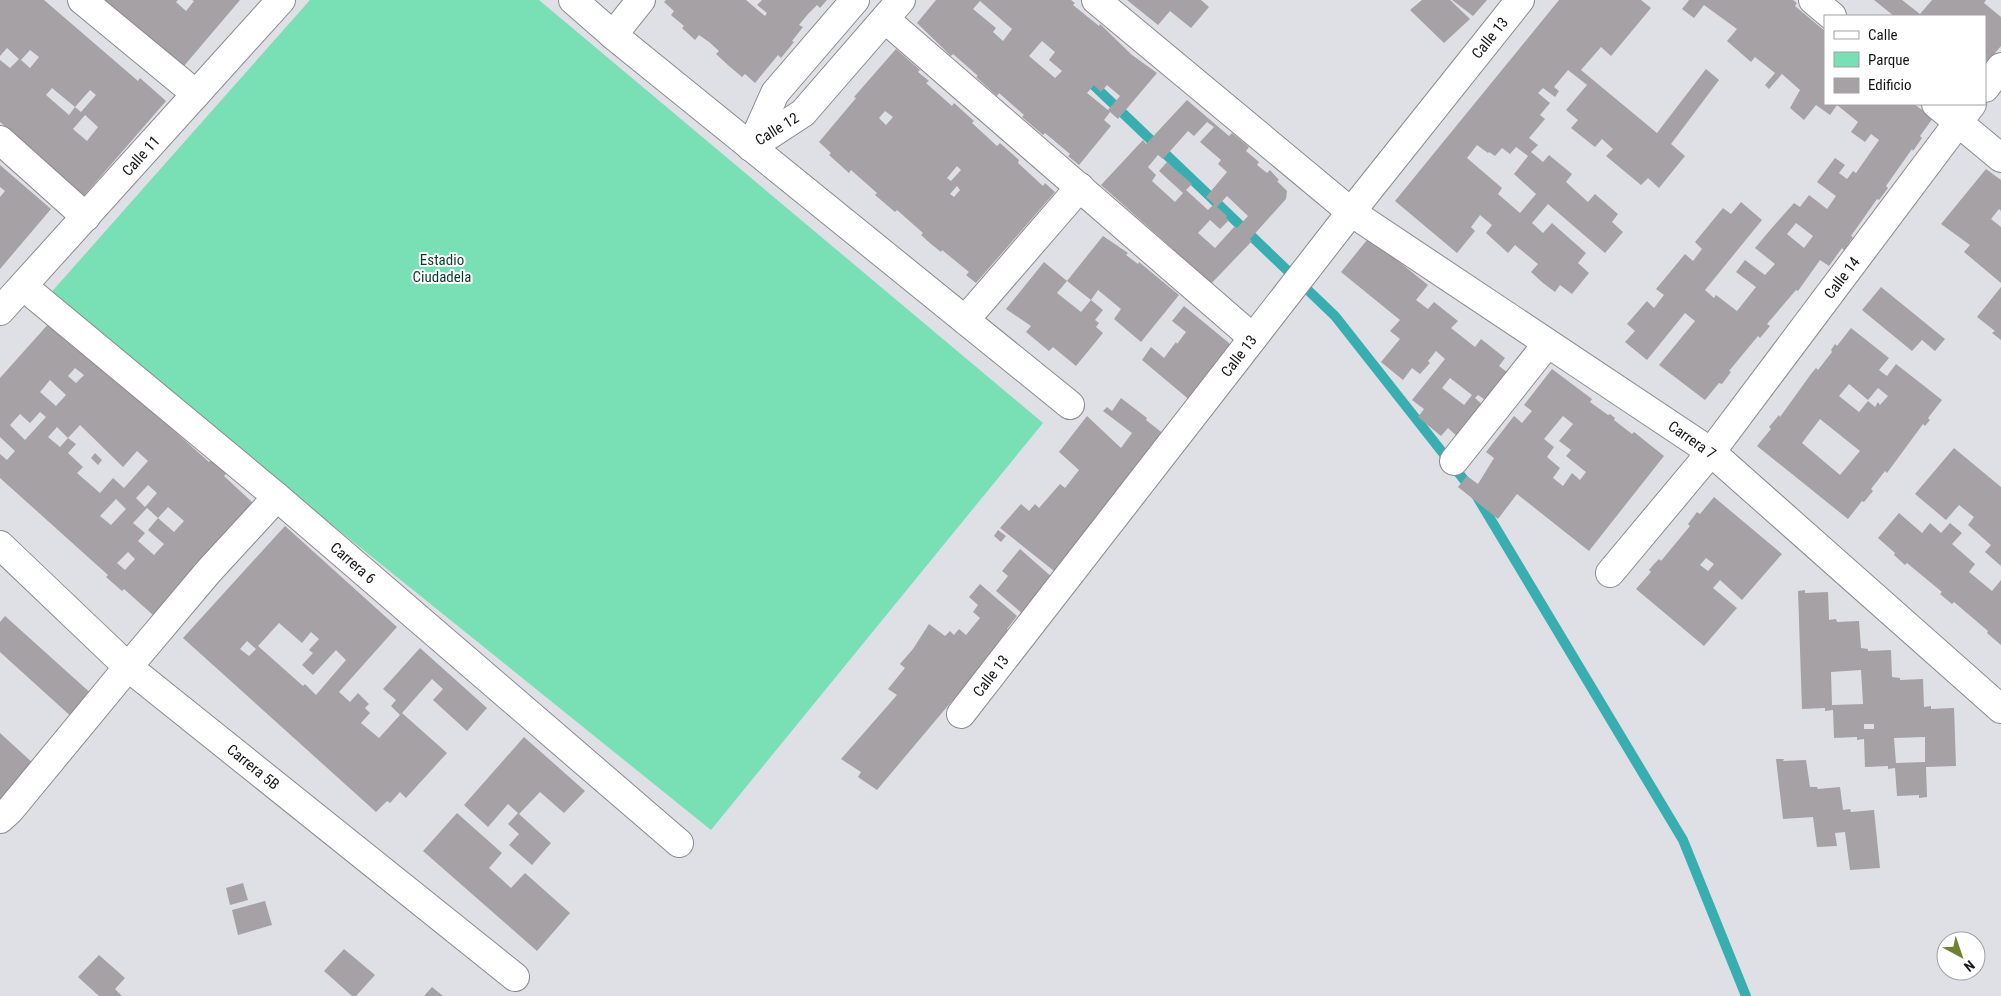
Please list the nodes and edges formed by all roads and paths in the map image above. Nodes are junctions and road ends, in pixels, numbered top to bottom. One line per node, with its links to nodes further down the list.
1 (82, 0): 14 (street)
2 (281, 0): 14 (street, Calle 11)
3 (573, 0): 11 (street)
4 (641, 0): 11 (street)
5 (855, 0): 18 (street, Calle 12)
6 (1096, 0): 21 (street, Carrera 7)
7 (1520, 0): 21 (street, Calle 13)
8 (1813, 0): 10 (street)
9 (893, 9): 18 (street, Calle 12); 20 (street)
10 (1831, 15)
11 (613, 35): 18 (street)
12 (2001, 68): 13 (street)
13 (1986, 87)
14 (196, 94): 22 (street, Calle 11)
15 (1939, 105): 16 (street)
16 (1965, 113): 19 (street); 29 (street, Calle 14)
17 (0, 140): 22 (street)
18 (751, 147): 25 (street)
19 (2001, 158)
20 (1080, 187): 25 (street); 26 (street)
21 (1351, 212): 26 (street, Calle 13); 27 (street, Carrera 7)
22 (86, 217): 23 (street, Calle 11)
23 (23, 286): 24 (street, Calle 11); 31 (street, Carrera 6)
24 (0, 311)
25 (965, 320): 28 (street)
26 (1252, 338): 36 (street, Calle 13)
27 (1547, 344): 29 (street, Carrera 7); 30 (street)
28 (1070, 405)
29 (1711, 452): 33 (street, Calle 14); 35 (street, Carrera 7)
30 (1454, 461)
31 (276, 497): 34 (street); 38 (street, Carrera 6)
32 (0, 545): 34 (street, Carrera 5B)
33 (1610, 573)
34 (128, 667): 37 (street); 39 (street, Carrera 5B)
35 (2001, 709)
36 (961, 714)
37 (0, 819)
38 (680, 843)
39 (515, 977)

